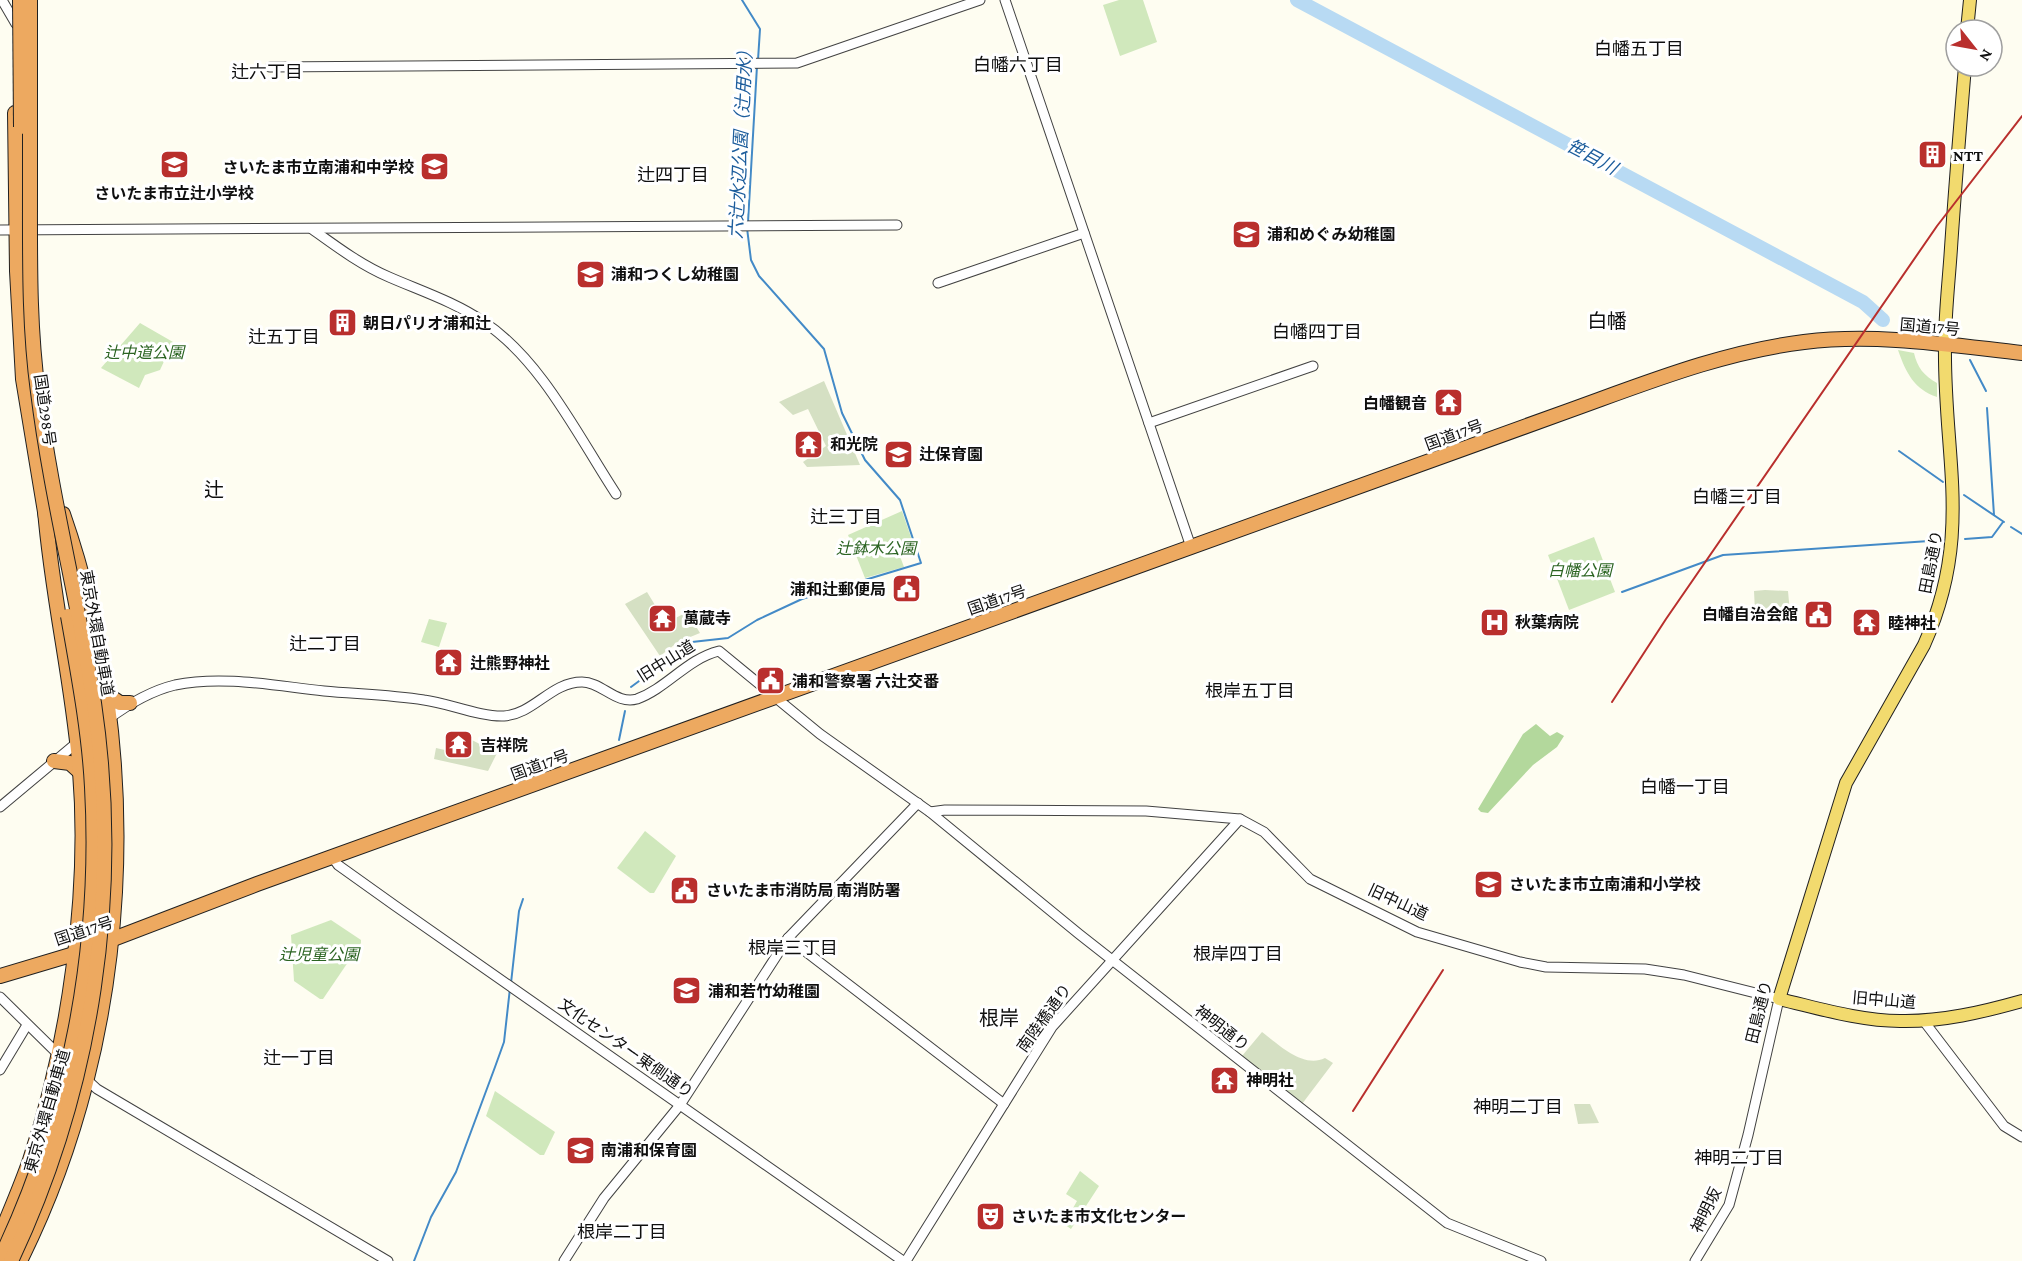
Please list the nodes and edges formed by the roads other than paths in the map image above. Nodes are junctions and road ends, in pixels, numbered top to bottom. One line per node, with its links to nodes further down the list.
1 (2, 0): 9 (street)
2 (18, 0): 9 (highway, 国道298号); 59 (highway, 東京外環自動車道, bridge)
3 (30, 0): 60 (highway, 東京外環自動車道, bridge)
4 (36, 0): 13 (highway, 国道298号)
5 (980, 0): 10 (street)
6 (1005, 0): 17 (street)
7 (1970, 0): 8 (main road)
8 (1968, 18)
9 (16, 24): 16 (highway, 国道298号)
10 (270, 67)
11 (1964, 78): 19 (main road, 田島通り)
12 (897, 225): 14 (street)
13 (36, 229): 14 (street); 16 (street); 24 (highway, 国道298号)
14 (312, 229): 23 (street)
15 (0, 230): 16 (street)
16 (16, 230): 25 (highway, 国道298号)
17 (1084, 233): 18 (street); 22 (street)
18 (938, 283)
19 (1945, 345): 20 (highway, 国道17号); 26 (highway, 国道17号); 47 (main road, 田島通り)
20 (2022, 353)
21 (1313, 366): 22 (street)
22 (1149, 423): 26 (street)
23 (616, 494)
24 (60, 507): 27 (highway, 国道298号); 29 (highway)
25 (45, 510): 28 (highway, 国道298号); 33 (highway)
26 (1191, 547): 30 (highway, 国道17号)
27 (71, 565)
28 (56, 570)
29 (105, 693): 31 (highway); 32 (highway)
30 (774, 699): 31 (street, 旧中山道); 36 (street, 旧中山道); 40 (highway, 国道17号)
31 (130, 703): 32 (street, 旧中山道)
32 (108, 718): 33 (street, 旧中山道); 42 (highway)
33 (77, 742): 34 (street, 旧中山道); 35 (highway)
34 (54, 761): 35 (highway); 37 (street)
35 (80, 772): 43 (highway)
36 (918, 803): 38 (street, 旧中山道); 41 (street)
37 (0, 807)
38 (930, 812): 39 (street); 44 (street, 神明通り)
39 (1240, 819): 44 (street, 南陸橋通り); 47 (street, 旧中山道)
40 (333, 858): 42 (highway, 国道17号); 55 (street, 文化センター東側通り)
41 (788, 938): 54 (street); 55 (street)
42 (110, 940): 43 (highway, 国道17号); 53 (highway)
43 (74, 954): 45 (highway, 国道17号); 51 (highway)
44 (1111, 959): 54 (street, 南陸橋通り); 65 (street, 神明通り)
45 (0, 976)
46 (0, 997): 50 (street)
47 (1779, 999): 49 (main road, 旧中山道); 56 (street, 田島通り)
48 (2022, 1001): 49 (main road, 旧中山道)
49 (1923, 1020): 57 (street)
50 (27, 1025): 51 (street); 52 (street)
51 (58, 1055): 53 (street); 58 (highway)
52 (0, 1070)
53 (87, 1080): 61 (highway); 62 (street)
54 (1004, 1104): 64 (street, 南陸橋通り)
55 (680, 1105): 63 (street); 64 (street, 文化センター東側通り)
56 (1748, 1135): 66 (street, 神明坂)
57 (2022, 1137)
58 (0, 1236)
59 (1, 1260): 60 (highway)
60 (12, 1261)
61 (21, 1261)
62 (388, 1261)
63 (564, 1261)
64 (905, 1261)
65 (1541, 1261)
66 (1695, 1261)

